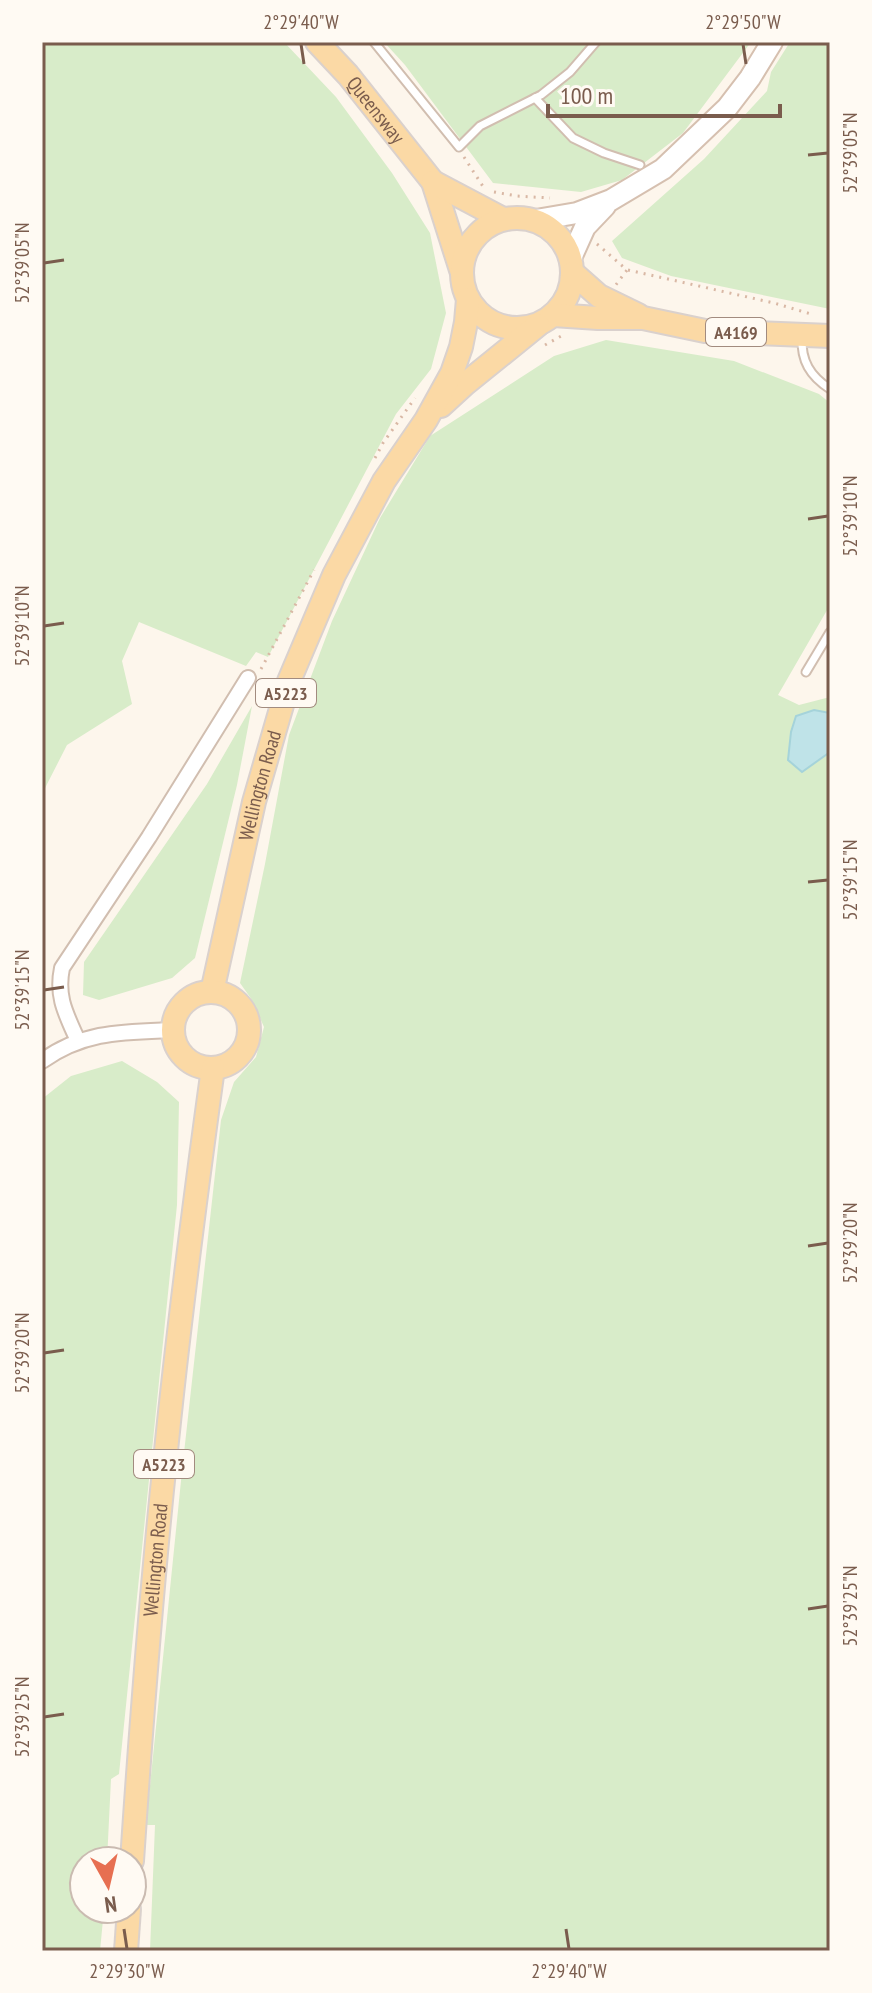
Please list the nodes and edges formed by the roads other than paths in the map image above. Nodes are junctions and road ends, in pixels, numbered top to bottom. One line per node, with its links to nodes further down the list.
1 (317, 42): 7 (main road, Queensway)
2 (374, 42): 5 (lane)
3 (596, 42): 5 (lane)
4 (772, 42): 8 (street)
5 (535, 98): 6 (lane)
6 (640, 165)
7 (433, 182): 9 (main road, Queensway); 12 (main road, Queensway)
8 (611, 200): 10 (street); 11 (street)
9 (503, 219): 10 (main road); 12 (main road)
10 (536, 220): 11 (main road)
11 (572, 266): 14 (main road, A4169); 15 (main road)
12 (461, 271): 13 (main road)
13 (468, 299): 15 (main road); 18 (main road, Wellington Road / A5223)
14 (643, 318): 15 (main road, A4169); 16 (main road, A4169)
15 (547, 320): 18 (main road, Wellington Road / A5223)
16 (818, 336): 17 (lane)
17 (830, 389)
18 (426, 420): 22 (main road, Wellington Road / A5223)
19 (830, 632): 20 (lane)
20 (806, 672)
21 (248, 678): 24 (street)
22 (212, 992): 23 (main road); 26 (main road)
23 (173, 1030): 24 (street); 26 (main road)
24 (78, 1041): 25 (street)
25 (42, 1061)
26 (213, 1068): 27 (main road, Wellington Road / A5223)
27 (133, 1845)
28 (128, 1925): 29 (main road)
29 (126, 1951)

